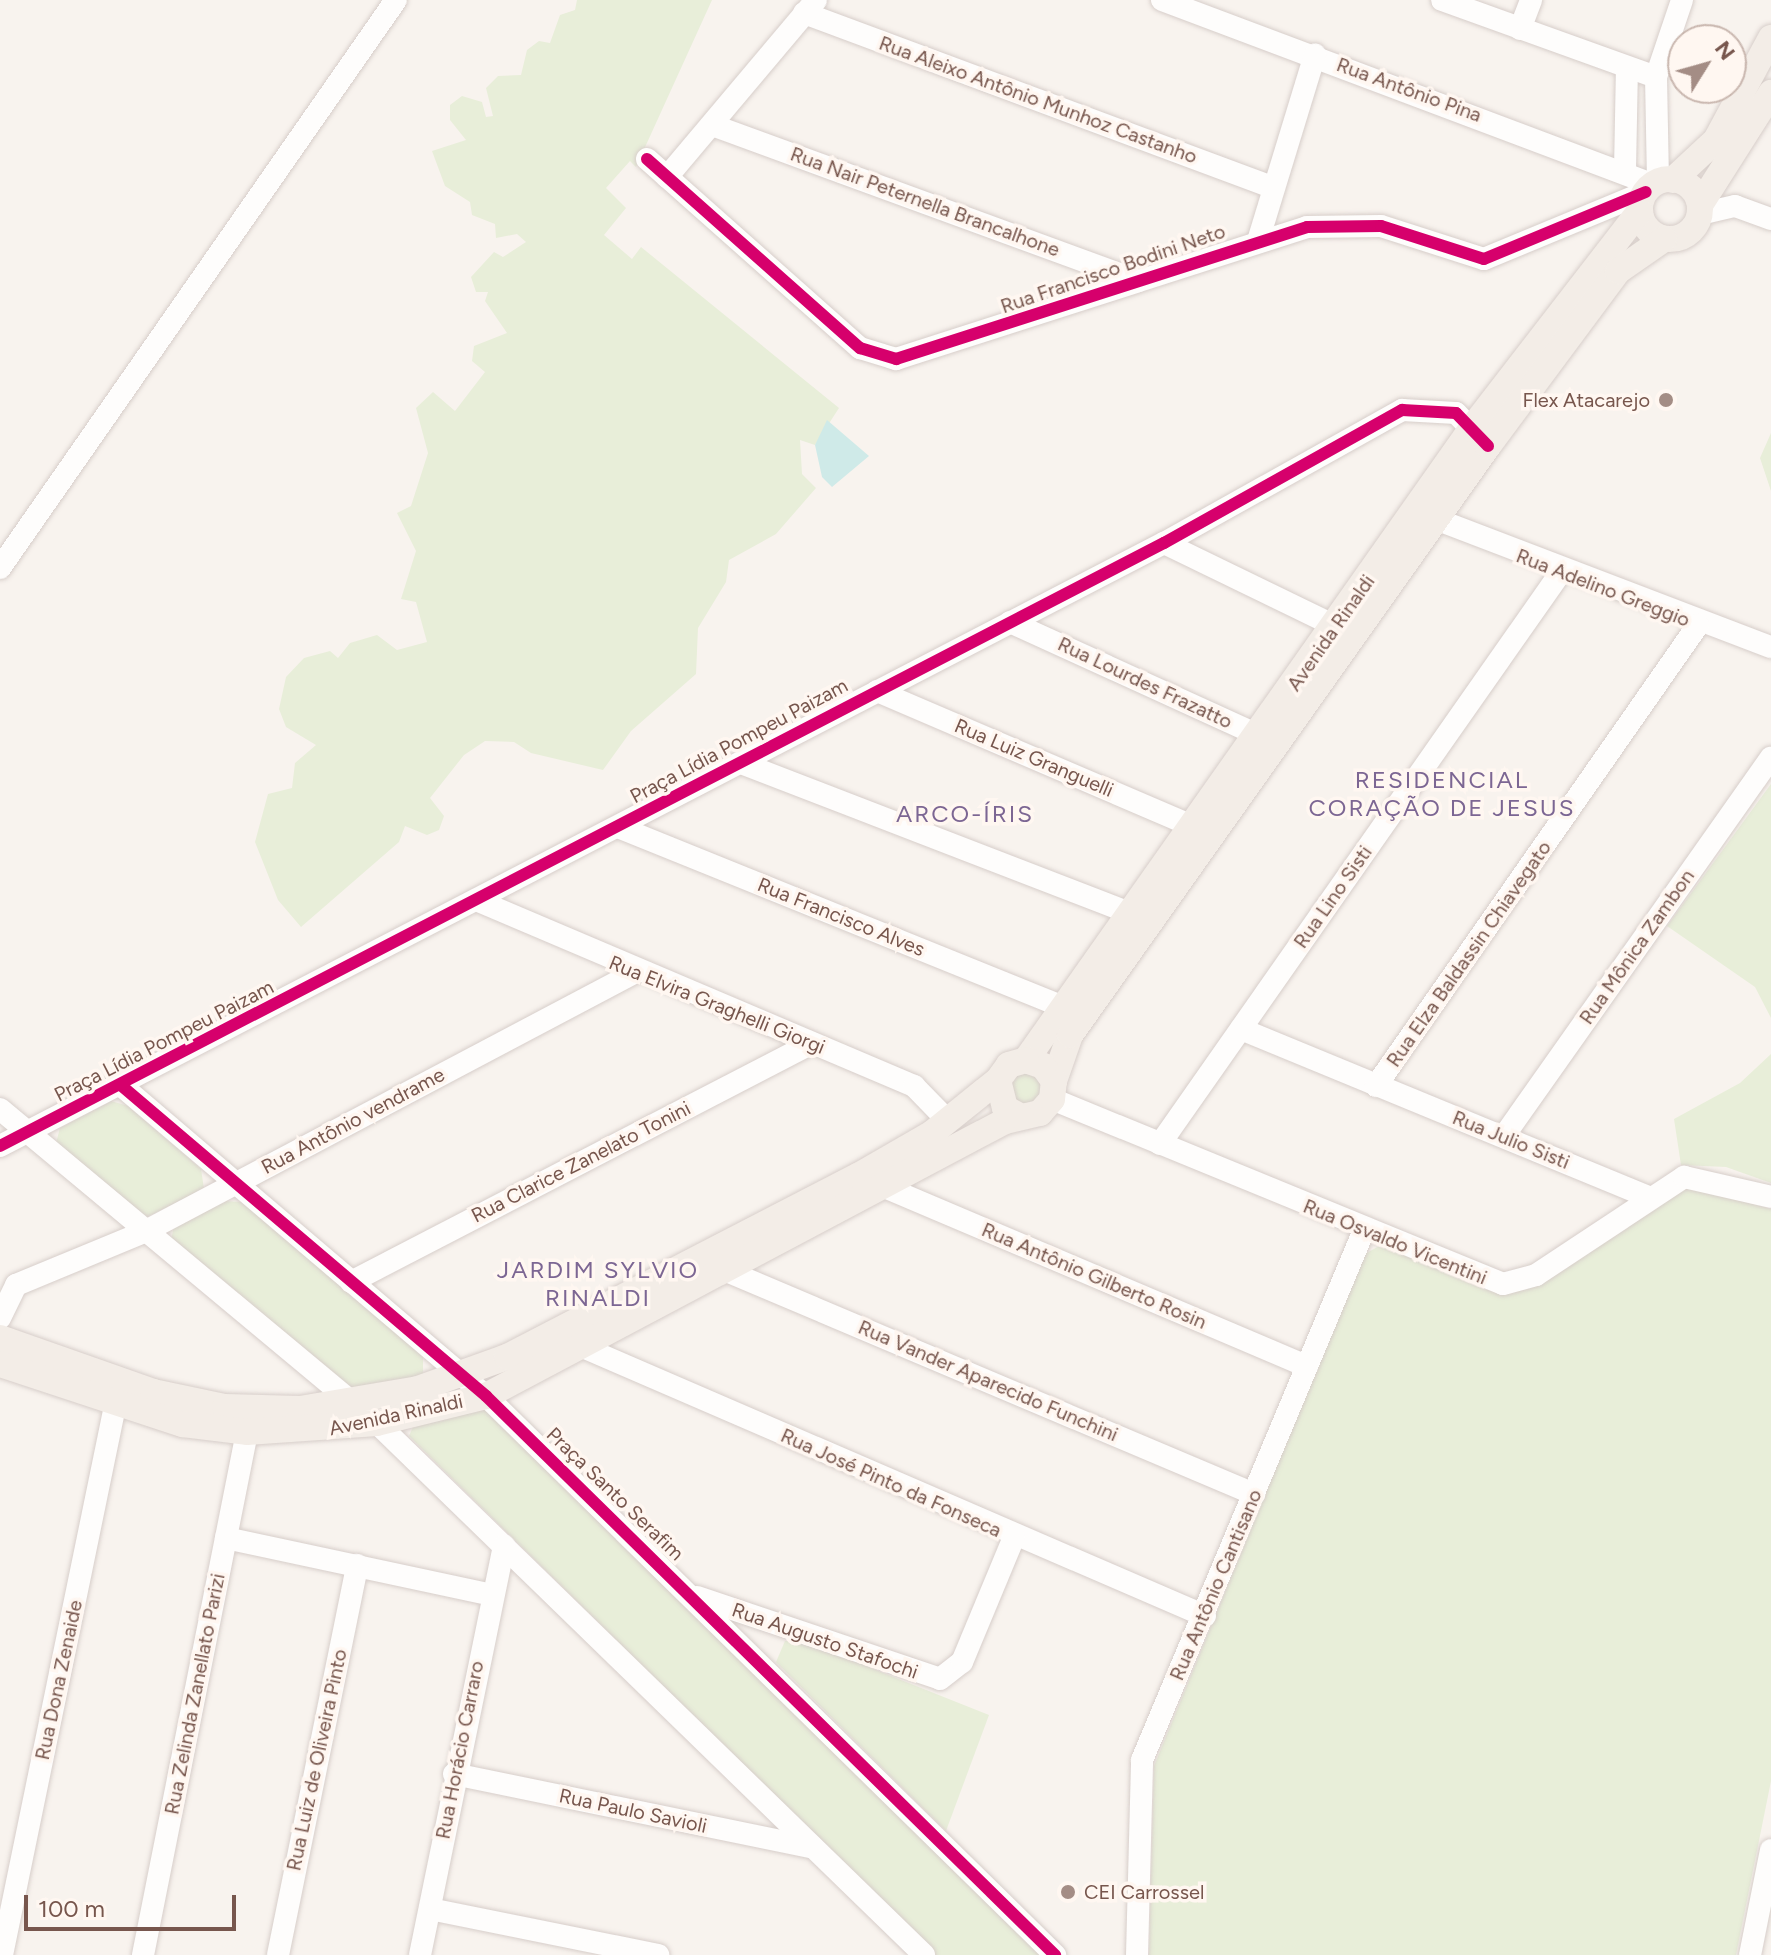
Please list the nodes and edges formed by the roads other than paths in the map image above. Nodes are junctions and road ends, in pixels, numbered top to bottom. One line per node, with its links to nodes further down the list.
1 (396, 0): 27 (street)
2 (1162, 0): 9 (street, Rua Antônio Pina)
3 (1442, 0): 7 (street)
4 (1531, 0): 7 (street)
5 (1682, 0): 11 (street)
6 (810, 6): 13 (street); 17 (street, Rua Aleixo Antônio Munhoz Castanho)
7 (1520, 29): 10 (street)
8 (1771, 38): 18 (main road, Avenida Rinaldi)
9 (1315, 55): 15 (street, Rua Antônio Pina); 17 (street)
10 (1627, 69): 11 (street); 15 (street)
11 (1656, 77): 18 (street)
12 (1771, 93): 19 (main road)
13 (712, 125): 16 (street); 23 (street, Rua Nair Peternella Brancalhone)
14 (647, 159): 16 (street, Rua Francisco Bodini Neto)
15 (1625, 170): 18 (street, Rua Antônio Pina)
16 (667, 177): 23 (street, Rua Francisco Bodini Neto)
17 (1271, 187): 22 (street)
18 (1654, 190): 19 (main road); 21 (main road); 22 (street, Rua Francisco Bodini Neto); 24 (main road, Avenida Rinaldi)
19 (1700, 210): 20 (street); 21 (main road)
20 (1771, 219)
21 (1664, 239): 24 (main road, Avenida Rinaldi)
22 (1258, 241): 23 (street, Rua Francisco Bodini Neto)
23 (1138, 281)
24 (1480, 437): 25 (main road, Avenida Rinaldi); 26 (street, Praça Lídia Pompeu Paizam); 31 (main road, Avenida Rinaldi)
25 (1438, 520): 28 (street, Rua Adelino Greggio); 34 (main road, Avenida Rinaldi)
26 (1164, 543): 29 (street, Praça Lídia Pompeu Paizam); 31 (street)
27 (0, 568)
28 (1561, 572): 30 (street, Rua Adelino Greggio); 43 (street, Rua Lino Sisti)
29 (1010, 622): 33 (street, Praça Lídia Pompeu Paizam); 34 (street, Rua Lourdes Frazatto)
30 (1698, 625): 32 (street, Rua Adelino Greggio); 47 (street, Rua Elza Baldassin Chiavegato)
31 (1337, 627): 34 (main road, Avenida Rinaldi)
32 (1771, 647)
33 (877, 691): 36 (street, Praça Lídia Pompeu Paizam); 37 (street, Rua Luiz Granguelli)
34 (1270, 735): 37 (main road, Avenida Rinaldi); 40 (main road, Avenida Rinaldi)
35 (1771, 758): 54 (street, Rua Mônica Zambon)
36 (741, 763): 38 (street, Praça Lídia Pompeu Paizam); 40 (street)
37 (1190, 825): 40 (main road, Avenida Rinaldi)
38 (618, 827): 39 (street, Praça Lídia Pompeu Paizam); 42 (street, Rua Francisco Alves)
39 (476, 900): 41 (street, Rua Elvira Graghelli Giorgi); 48 (street, Praça Lídia Pompeu Paizam)
40 (1139, 916): 42 (main road, Avenida Rinaldi); 49 (main road, Avenida Rinaldi)
41 (634, 973): 44 (street, Rua Elvira Graghelli Giorgi); 57 (street, Rua Antônio vendrame)
42 (1064, 1007): 45 (main road, Avenida Rinaldi)
43 (1241, 1029): 47 (street, Rua Julio Sisti); 55 (street, Rua Lino Sisti)
44 (812, 1043): 52 (street, Rua Elvira Graghelli Giorgi); 64 (street, Rua Clarice Zanelato Tonini)
45 (1026, 1060): 46 (main road); 49 (main road)
46 (998, 1080): 51 (main road); 52 (main road, Avenida Rinaldi)
47 (1376, 1086): 54 (street, Rua Julio Sisti)
48 (123, 1087): 53 (street, Praça Lídia Pompeu Paizam); 57 (street, Praça Santo Serafim)
49 (1053, 1090): 51 (main road); 55 (street, Rua Osvaldo Vicentini)
50 (0, 1109): 53 (street)
51 (1021, 1117): 58 (main road, Avenida Rinaldi)
52 (948, 1121): 70 (main road, Avenida Rinaldi)
53 (26, 1132): 56 (street, Praça Lídia Pompeu Paizam); 62 (street)
54 (1504, 1136): 59 (street, Rua Julio Sisti)
55 (1160, 1144): 61 (street, Rua Osvaldo Vicentini)
56 (0, 1146)
57 (234, 1185): 62 (street, Rua Antônio vendrame); 64 (street, Praça Santo Serafim)
58 (880, 1185): 63 (main road, Avenida Rinaldi); 69 (street, Rua Antônio Gilberto Rosin)
59 (1646, 1196): 60 (street, Rua Osvaldo Vicentini); 61 (street, Rua Osvaldo Vicentini)
60 (1771, 1197)
61 (1364, 1230): 69 (street, Rua Antônio Cantisano)
62 (144, 1232): 65 (street, Rua Antônio vendrame); 72 (street)
63 (722, 1269): 67 (main road, Avenida Rinaldi); 76 (street, Rua Vander Aparecido Funchini)
64 (351, 1282): 70 (street, Praça Santo Serafim)
65 (0, 1318)
66 (0, 1338): 72 (main road, Avenida Rinaldi)
67 (578, 1345): 71 (main road, Avenida Rinaldi); 77 (street, Rua José Pinto da Fonseca)
68 (0, 1364): 73 (main road, Avenida Rinaldi)
69 (1307, 1366): 76 (street, Rua Antônio Cantisano)
70 (461, 1376): 71 (street, Praça Santo Serafim); 72 (main road, Avenida Rinaldi)
71 (486, 1396): 74 (main road, Avenida Rinaldi); 82 (street, Praça Santo Serafim)
72 (351, 1404): 74 (street)
73 (115, 1406): 75 (main road, Avenida Rinaldi); 90 (street, Rua Dona Zenaide)
74 (377, 1423): 75 (main road, Avenida Rinaldi); 79 (street)
75 (247, 1432): 78 (street, Rua Zelinda Zanellato Parizi)
76 (1254, 1494): 83 (street, Rua Antônio Cantisano)
77 (1014, 1537): 82 (street, Rua Augusto Stafochi); 83 (street, Rua José Pinto da Fonseca)
78 (226, 1538): 80 (street); 91 (street, Rua Zelinda Zanellato Parizi)
79 (504, 1546): 81 (street, Rua Horácio Carraro); 85 (street)
80 (357, 1565): 81 (street); 92 (street, Rua Luiz de Oliveira Pinto)
81 (491, 1595): 84 (street, Rua Horácio Carraro)
82 (692, 1595): 96 (street, Praça Santo Serafim)
83 (1205, 1616): 97 (street, Rua Antônio Cantisano)
84 (454, 1774): 86 (street, Rua Paulo Savioli); 89 (street, Rua Horácio Carraro)
85 (760, 1798): 86 (street); 87 (street)
86 (736, 1831): 87 (street, Rua Paulo Savioli)
87 (813, 1848): 95 (street)
88 (1771, 1850): 98 (street)
89 (430, 1909): 93 (street, Rua Horácio Carraro); 94 (street)
90 (6, 1953)
91 (143, 1955)
92 (278, 1955)
93 (420, 1955)
94 (658, 1955)
95 (924, 1955)
96 (1055, 1955)
97 (1137, 1955)
98 (1750, 1955)

